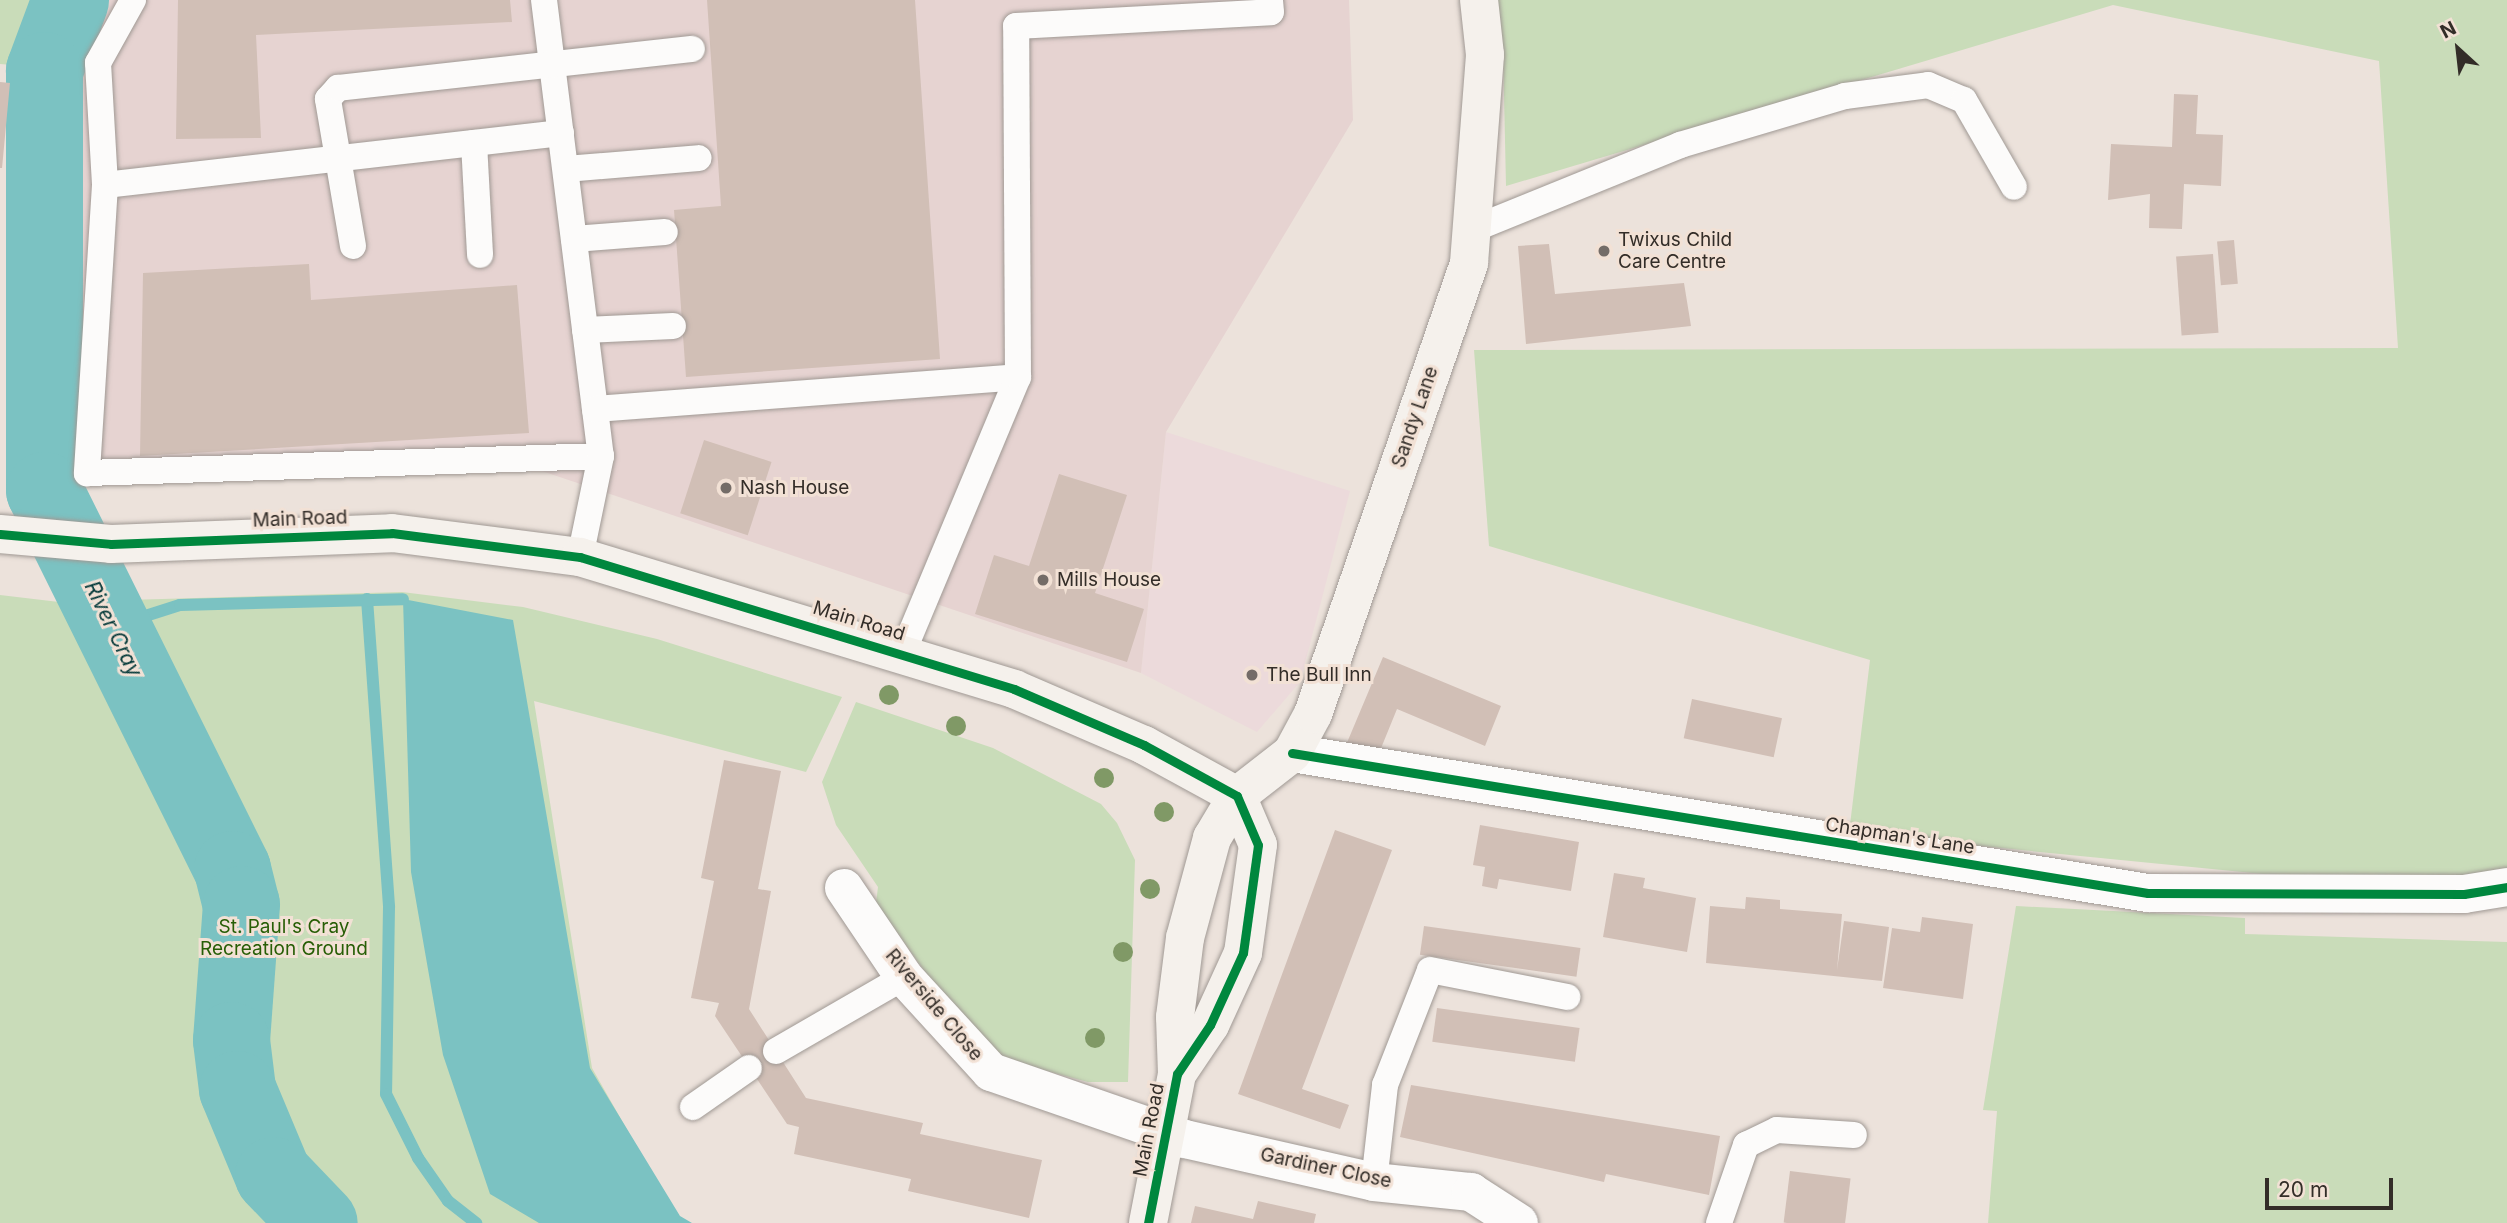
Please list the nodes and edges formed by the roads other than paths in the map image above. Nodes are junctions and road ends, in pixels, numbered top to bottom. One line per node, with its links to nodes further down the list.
1 (133, 0): 12 (lane)
2 (544, 0): 6 (lane)
3 (1270, 0): 21 (lane)
4 (1479, 0): 14 (street, Sandy Lane)
5 (692, 49): 6 (lane)
6 (553, 64): 7 (lane); 10 (lane)
7 (561, 133): 8 (lane); 11 (lane)
8 (474, 143): 10 (lane); 18 (lane)
9 (699, 158): 11 (lane)
10 (336, 159): 12 (lane); 17 (lane)
11 (566, 169): 16 (lane)
12 (105, 185): 23 (lane)
13 (2014, 187): 14 (lane)
14 (1471, 230): 27 (street, Sandy Lane)
15 (666, 232): 16 (lane)
16 (574, 239): 20 (lane)
17 (353, 246)
18 (480, 255)
19 (673, 327): 20 (lane)
20 (585, 330): 22 (lane)
21 (1018, 377): 22 (lane); 26 (lane)
22 (595, 409): 23 (lane)
23 (601, 456): 25 (lane)
24 (0, 534): 25 (street, Main Road)
25 (580, 557): 26 (street, Main Road)
26 (903, 652): 28 (street, Main Road)
27 (1292, 753): 28 (street, Sandy Lane); 29 (street, Chapman's Lane)
28 (1237, 796): 35 (street, Main Road); 35 (street, Main Road)
29 (2507, 887)
30 (844, 888): 31 (street, Riverside Close)
31 (904, 977): 33 (lane); 37 (street, Riverside Close)
32 (1567, 997): 39 (lane)
33 (776, 1051)
34 (750, 1068): 36 (lane)
35 (1177, 1074): 37 (street, Main Road)
36 (693, 1107)
37 (1167, 1133): 39 (street, Gardiner Close); 40 (street, Main Road)
38 (1854, 1135): 42 (lane)
39 (1374, 1182): 41 (street, Gardiner Close)
40 (1148, 1223)
41 (1519, 1223)
42 (1719, 1223)

